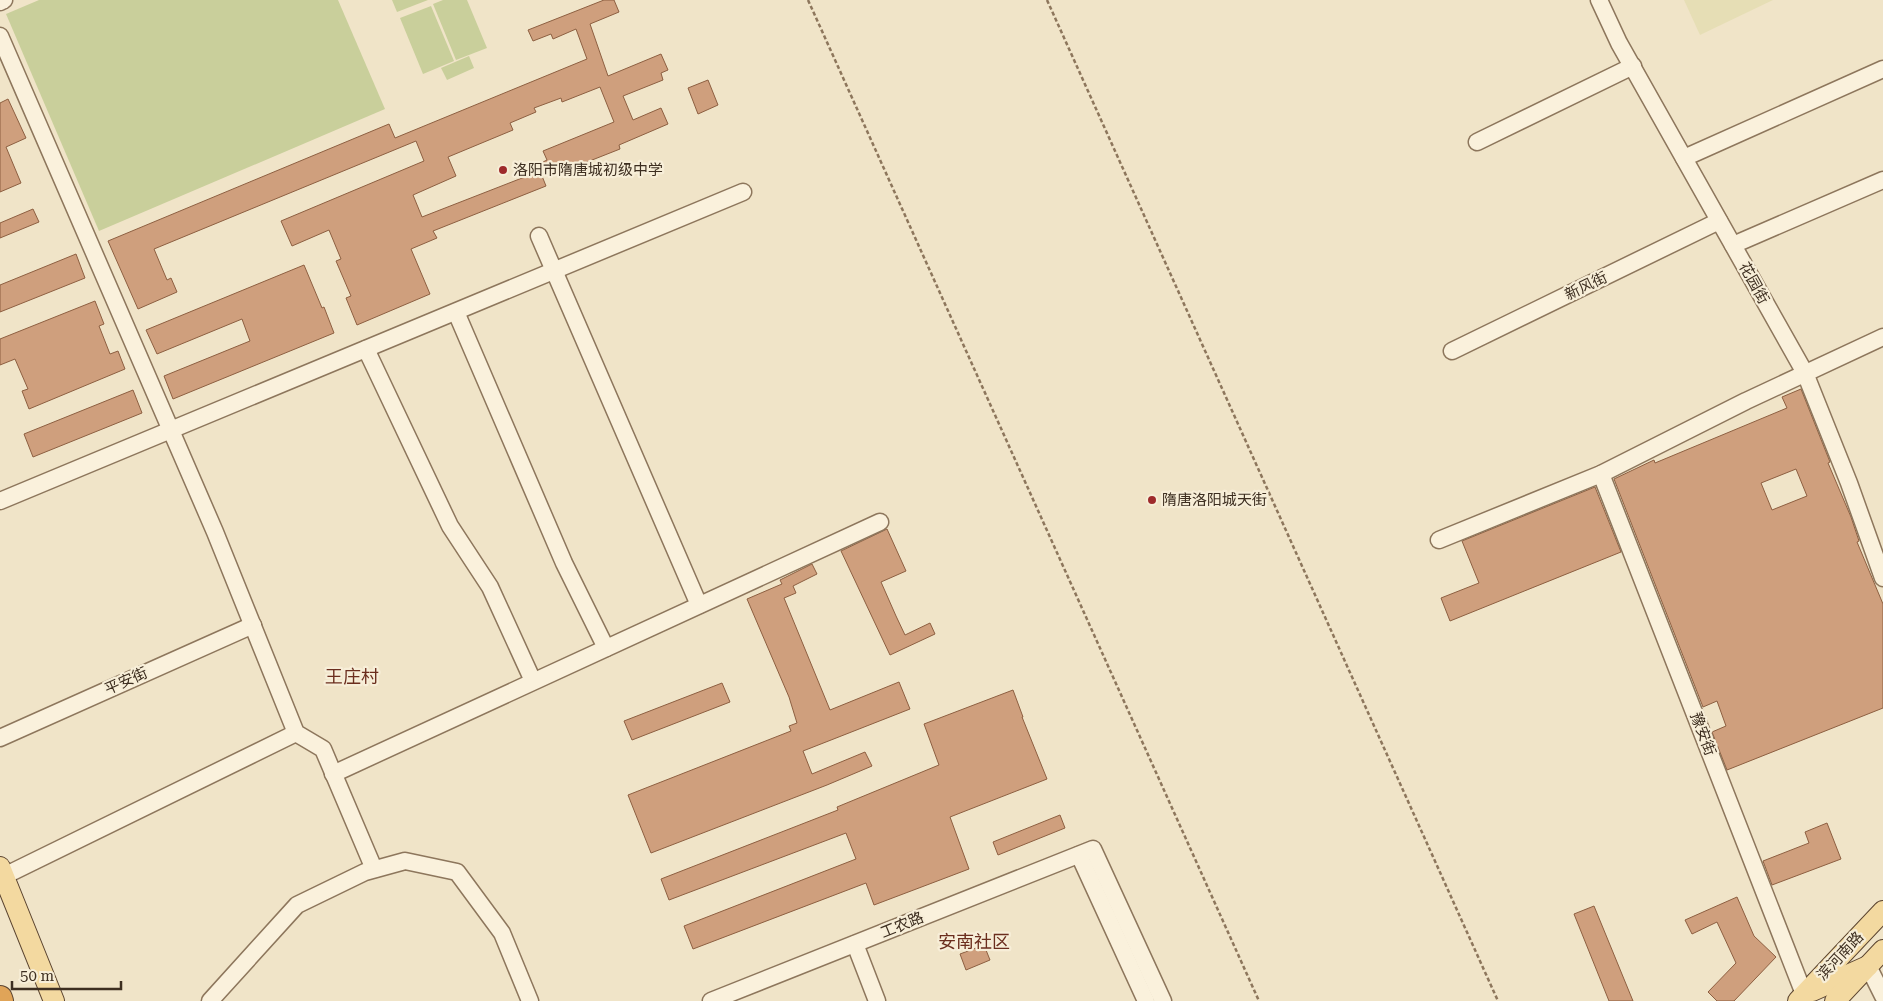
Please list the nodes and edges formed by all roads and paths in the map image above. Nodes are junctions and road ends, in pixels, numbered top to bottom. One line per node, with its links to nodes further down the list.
1 (4, 0): 5 (street)
2 (808, 0): 52 (path)
3 (1047, 0): 53 (path)
4 (1599, 0): 7 (street, 花园街)
5 (0, 2)
6 (0, 36): 22 (street)
7 (1632, 66): 9 (street); 10 (street, 花园街)
8 (1883, 69): 10 (street)
9 (1477, 142)
10 (1684, 158): 13 (street, 花园街)
11 (1883, 180): 15 (street)
12 (744, 192): 16 (street)
13 (1719, 221): 15 (street, 花园街); 20 (street, 新风街)
14 (538, 236): 16 (street)
15 (1733, 245): 21 (street, 花园街)
16 (554, 271): 17 (street); 28 (street)
17 (456, 312): 19 (street); 30 (street)
18 (1883, 337): 21 (street)
19 (366, 349): 22 (street); 31 (street)
20 (1452, 351)
21 (1805, 373): 23 (street); 27 (street, 花园街)
22 (171, 430): 24 (street); 29 (street)
23 (1601, 474): 26 (street); 43 (street, 豫安街)
24 (0, 501)
25 (880, 522): 28 (street)
26 (1439, 540)
27 (1883, 578)
28 (698, 606): 30 (street)
29 (253, 626): 32 (street); 33 (street, 平安街)
30 (606, 648): 31 (street)
31 (533, 682): 34 (street)
32 (296, 733): 34 (street); 37 (street)
33 (0, 738)
34 (333, 774): 36 (street)
35 (1088, 857): 39 (street, 工农路); 50 (street); 51 (street)
36 (374, 869): 45 (street); 46 (street)
37 (2, 872): 44 (main road)
38 (1883, 911): 43 (main road, 滨河南路)
39 (857, 949): 47 (street, 工农路); 48 (street, 工农路); 49 (street)
40 (1883, 950): 41 (main road, 滨河南路)
41 (1868, 966): 42 (street); 43 (main road); 54 (main road, 滨河南路)
42 (1883, 996)
43 (1798, 999)
44 (54, 1001)
45 (210, 1001)
46 (530, 1001)
47 (711, 1001)
48 (740, 1001)
49 (877, 1001)
50 (1146, 1001)
51 (1163, 1001)
52 (1260, 1001)
53 (1498, 1001)
54 (1836, 1001)

